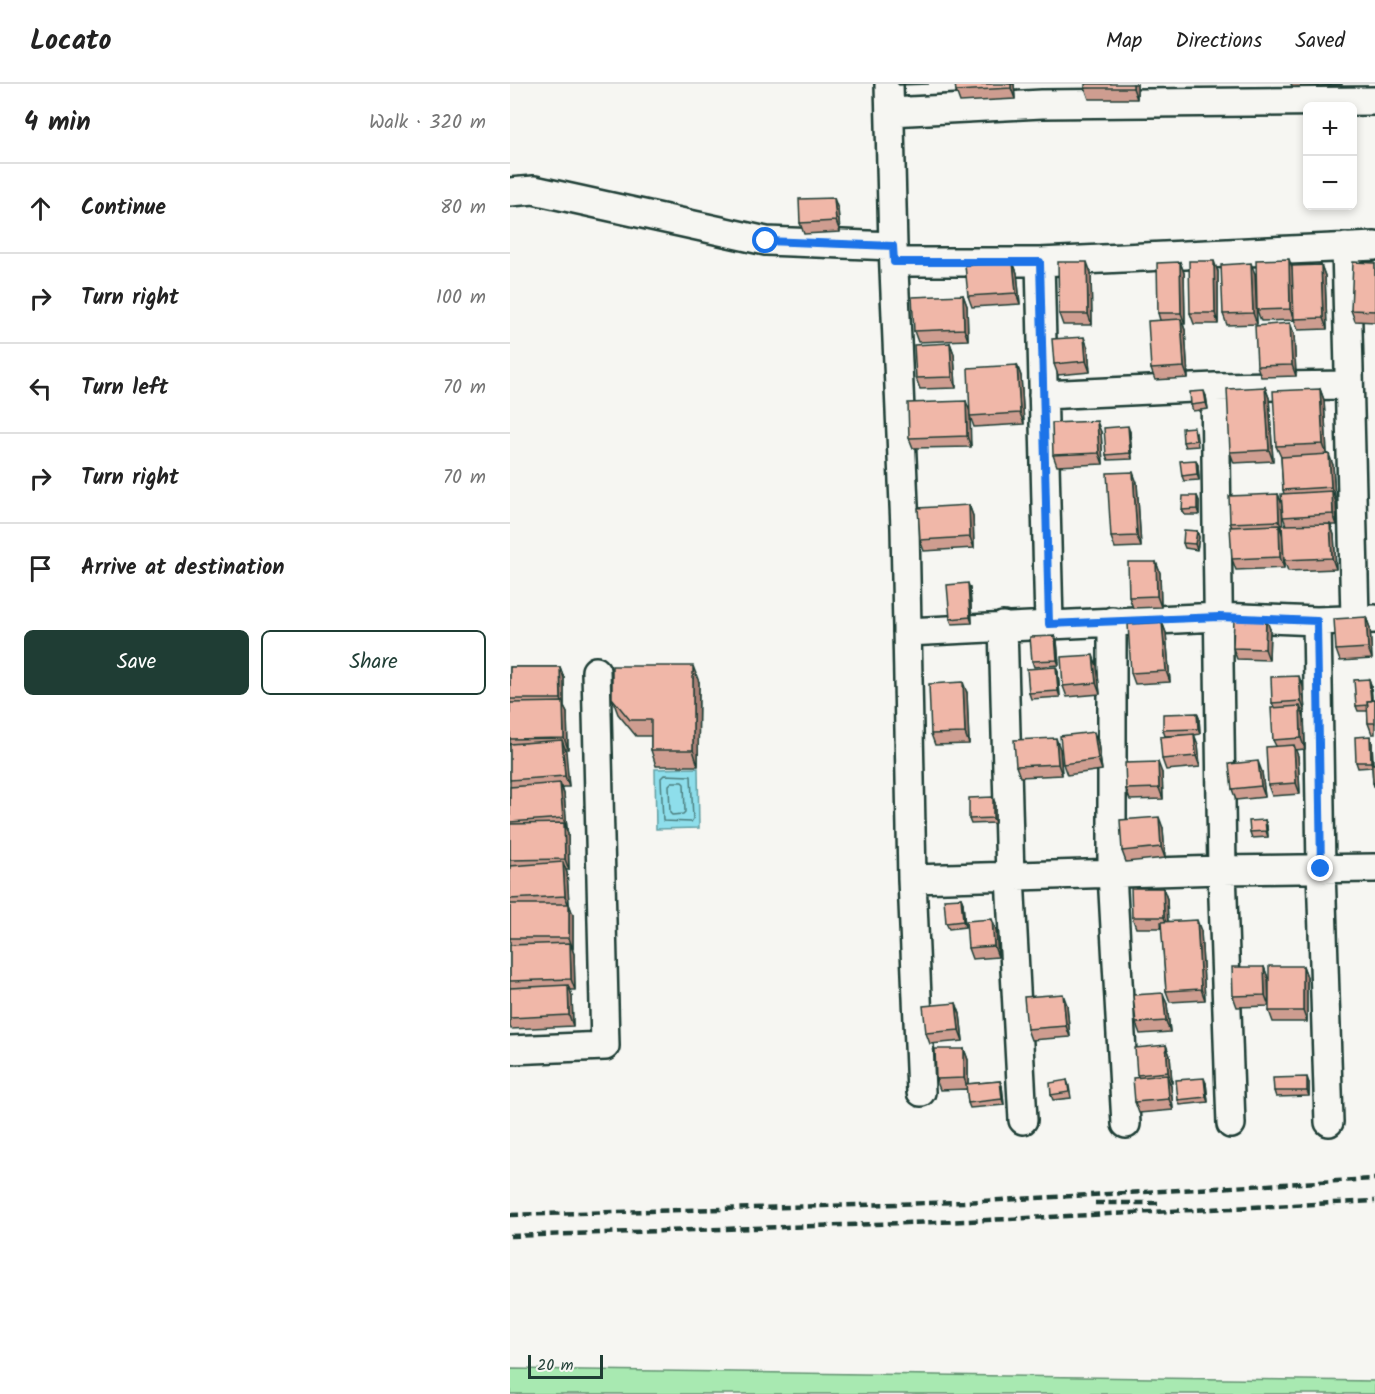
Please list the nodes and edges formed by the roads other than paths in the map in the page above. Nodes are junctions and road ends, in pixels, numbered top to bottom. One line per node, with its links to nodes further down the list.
1 (889, 84): 6 (street)
2 (1280, 93): 4 (street); 5 (street)
3 (1042, 94): 4 (street); 6 (street)
4 (1169, 94)
5 (1375, 101)
6 (890, 112): 10 (street)
7 (510, 192): 10 (street)
8 (1375, 246): 9 (street)
9 (1346, 247): 11 (street); 12 (street)
10 (893, 254): 11 (street); 21 (street)
11 (1040, 262): 14 (street)
12 (1348, 385): 13 (street); 16 (street)
13 (1215, 387): 14 (street); 15 (street)
14 (1043, 395): 19 (street)
15 (1219, 617): 17 (street); 18 (street); 25 (street)
16 (1365, 619): 18 (street)
17 (1113, 621): 19 (street); 26 (street)
18 (1317, 621): 24 (street)
19 (1049, 624): 20 (street)
20 (1003, 626): 21 (street); 27 (street)
21 (907, 632): 28 (street)
22 (596, 671): 29 (street)
23 (1375, 868): 24 (street)
24 (1321, 869): 25 (street); 32 (street)
25 (1222, 870): 26 (street); 34 (street)
26 (1112, 874): 27 (street); 33 (street)
27 (1010, 878): 28 (street); 31 (street)
28 (912, 879): 30 (street)
29 (510, 1050)
30 (921, 1092)
31 (1023, 1120)
32 (1329, 1122)
33 (1125, 1124)
34 (1231, 1124)

